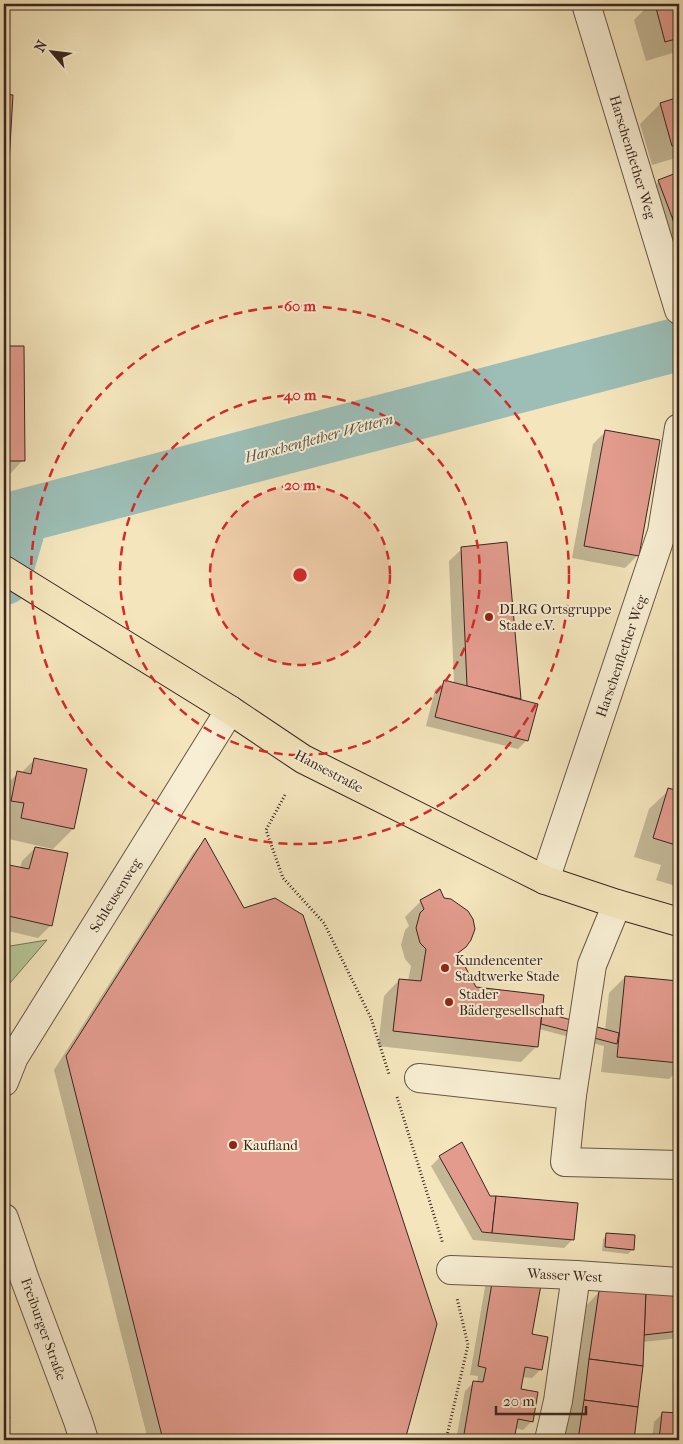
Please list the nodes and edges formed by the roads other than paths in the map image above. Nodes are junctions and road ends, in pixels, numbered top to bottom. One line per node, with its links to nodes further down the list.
1 (586, 4): 2 (street, Harschenflether Weg)
2 (679, 310)
3 (679, 428): 6 (street, Harschenflether Weg)
4 (4, 570): 5 (main road, Hansestraße)
5 (230, 710): 6 (main road, Hansestraße); 10 (street, Schleusenweg)
6 (545, 880): 7 (main road, Hansestraße)
7 (617, 904): 8 (main road, Hansestraße); 11 (street)
8 (679, 922)
9 (419, 1078): 11 (street)
10 (4, 1082)
11 (572, 1096): 12 (street)
12 (679, 1165)
13 (4, 1218): 17 (street, Freiburger Straße)
14 (451, 1270): 15 (street, Wasser West)
15 (576, 1275): 16 (street, Wasser West); 18 (street)
16 (679, 1282)
17 (84, 1440)
18 (549, 1440)

